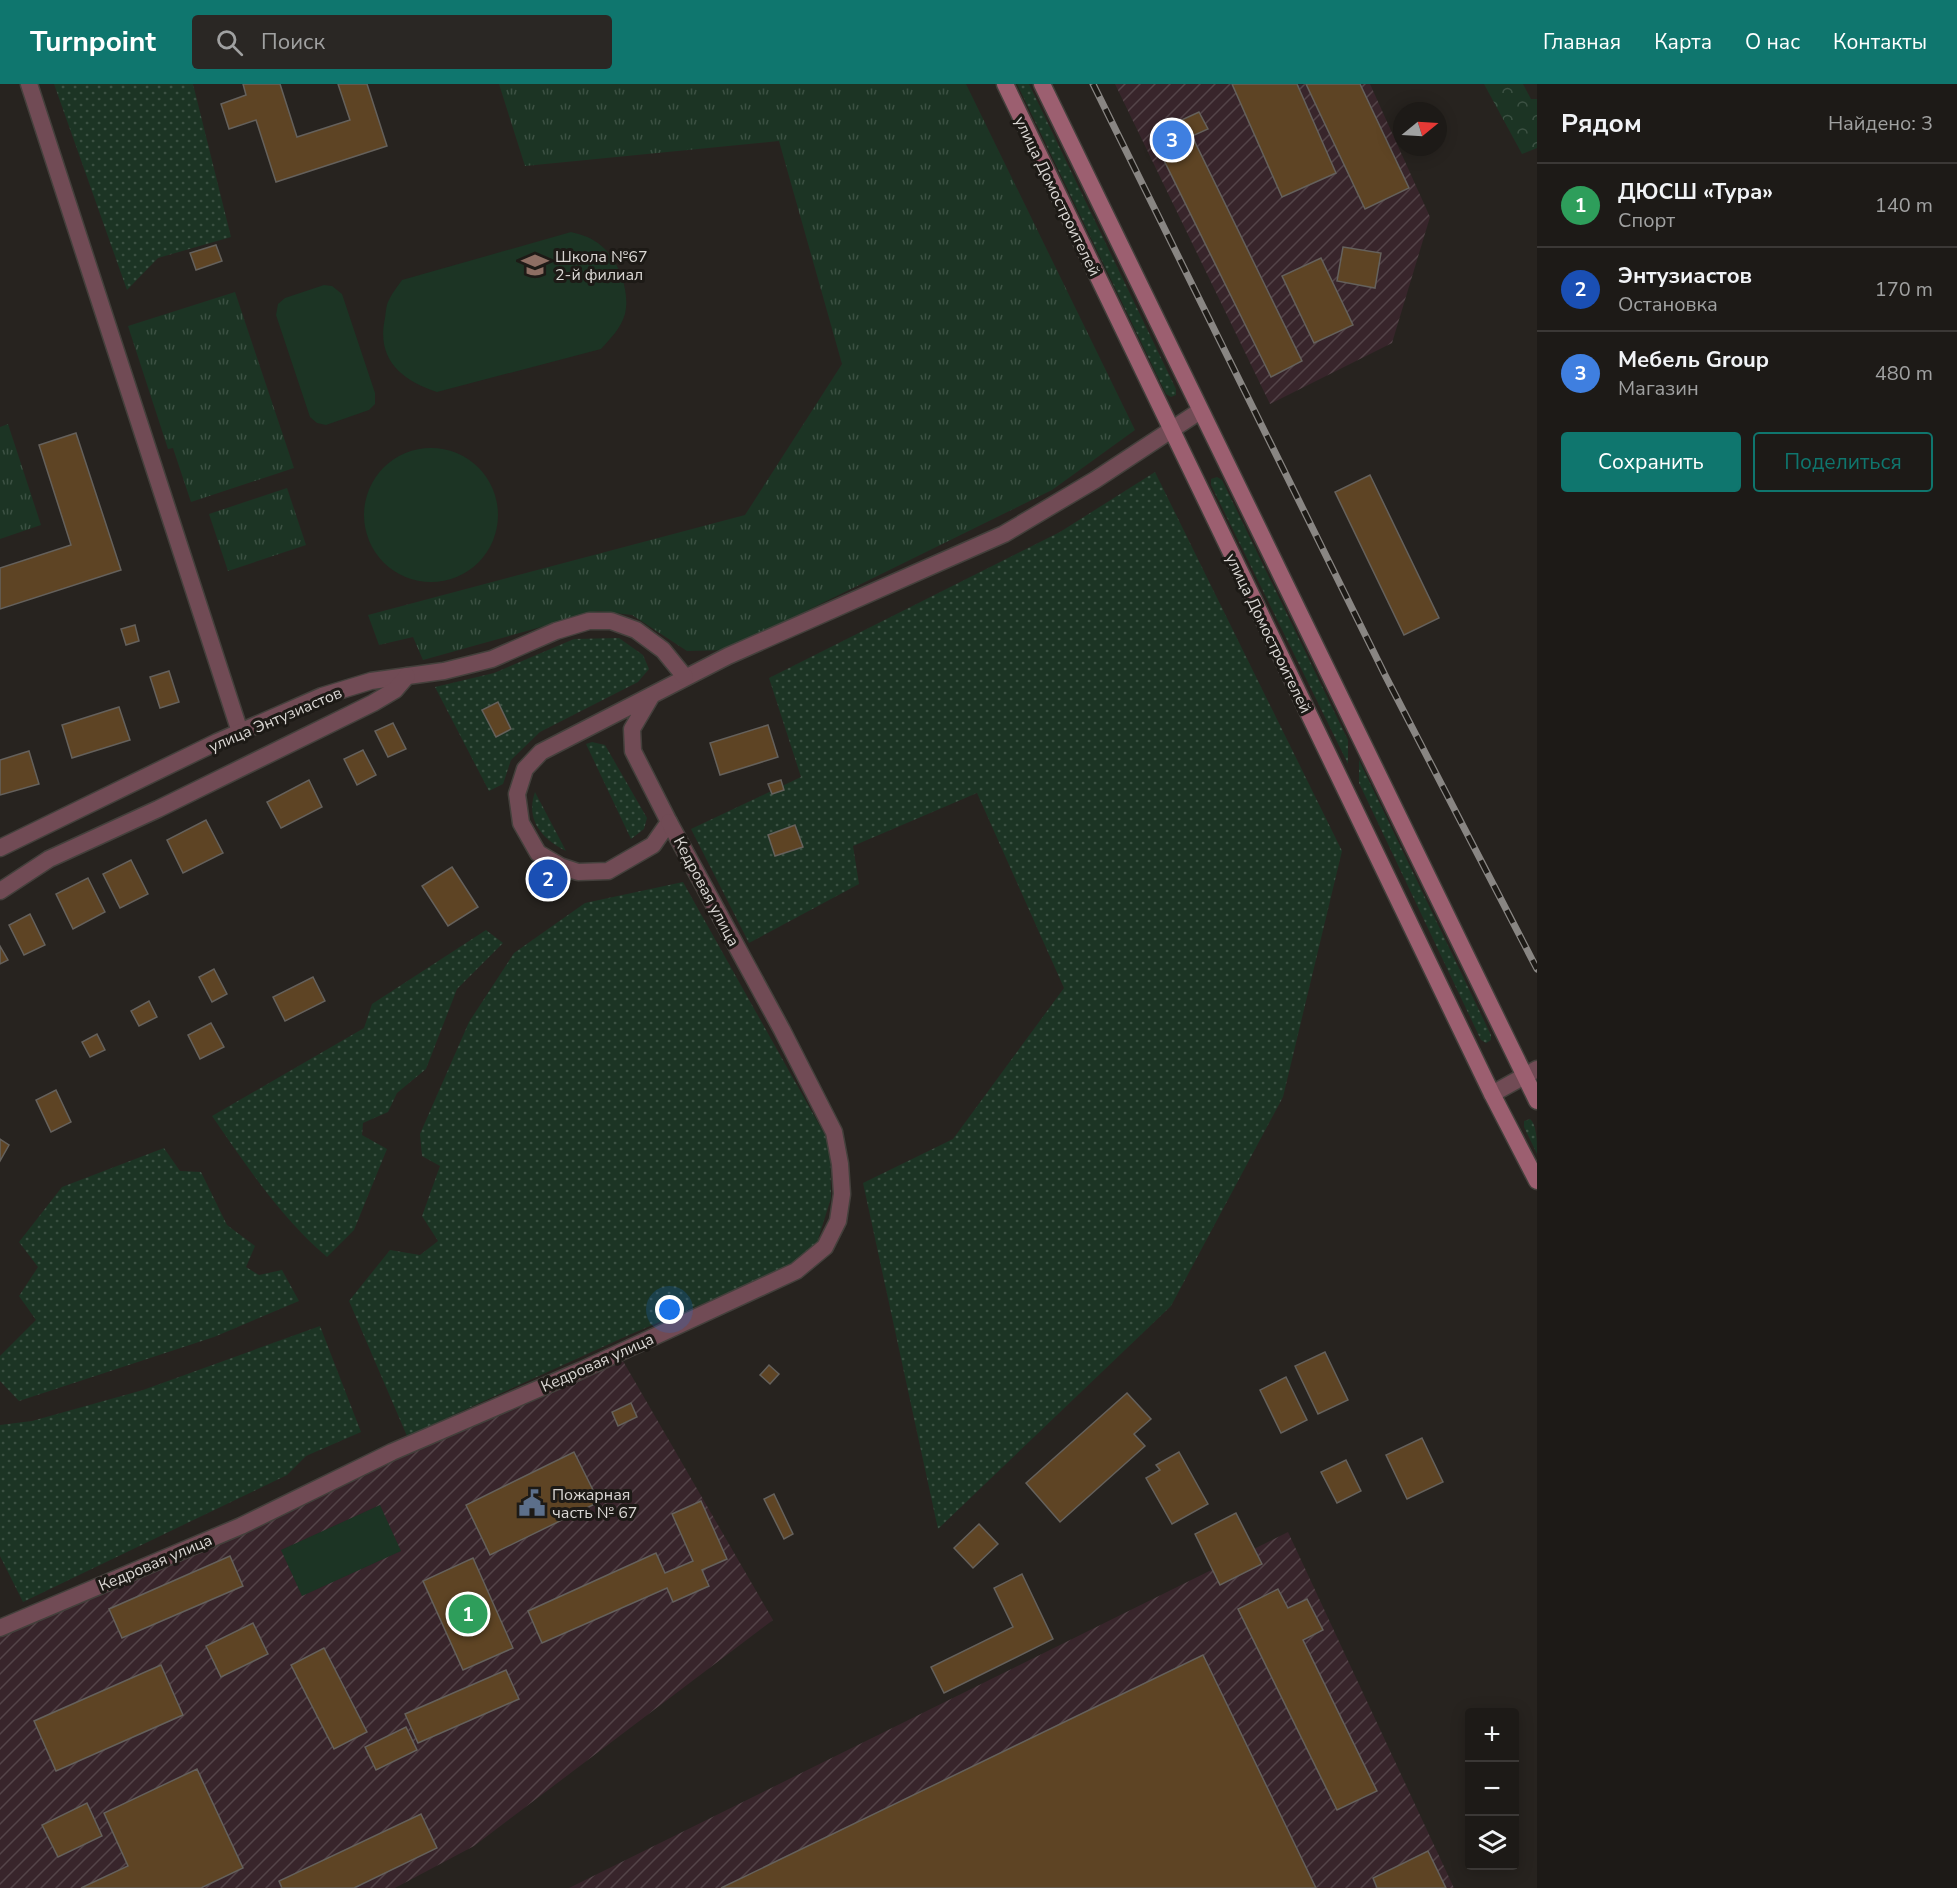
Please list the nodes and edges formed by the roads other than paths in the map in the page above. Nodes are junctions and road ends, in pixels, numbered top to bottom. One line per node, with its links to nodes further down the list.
1 (29, 84): 9 (street)
2 (1005, 84): 5 (main road, улица Домостроителей)
3 (1042, 84): 4 (main road, улица Домостроителей)
4 (1200, 411): 5 (street); 13 (main road, улица Домостроителей)
5 (1171, 429): 7 (street); 14 (main road, улица Домостроителей)
6 (407, 676): 7 (street, улица Энтузиастов); 9 (street, улица Энтузиастов); 12 (street)
7 (685, 677): 8 (street)
8 (652, 695): 10 (street, Кедровая улица); 10 (street)
9 (240, 732): 11 (street, улица Энтузиастов)
10 (669, 822): 17 (street, Кедровая улица)
11 (0, 848)
12 (0, 891)
13 (1531, 1073): 14 (street); 15 (main road, улица Домостроителей)
14 (1492, 1094): 16 (main road, улица Домостроителей)
15 (1537, 1101)
16 (1537, 1181)
17 (0, 1628)

